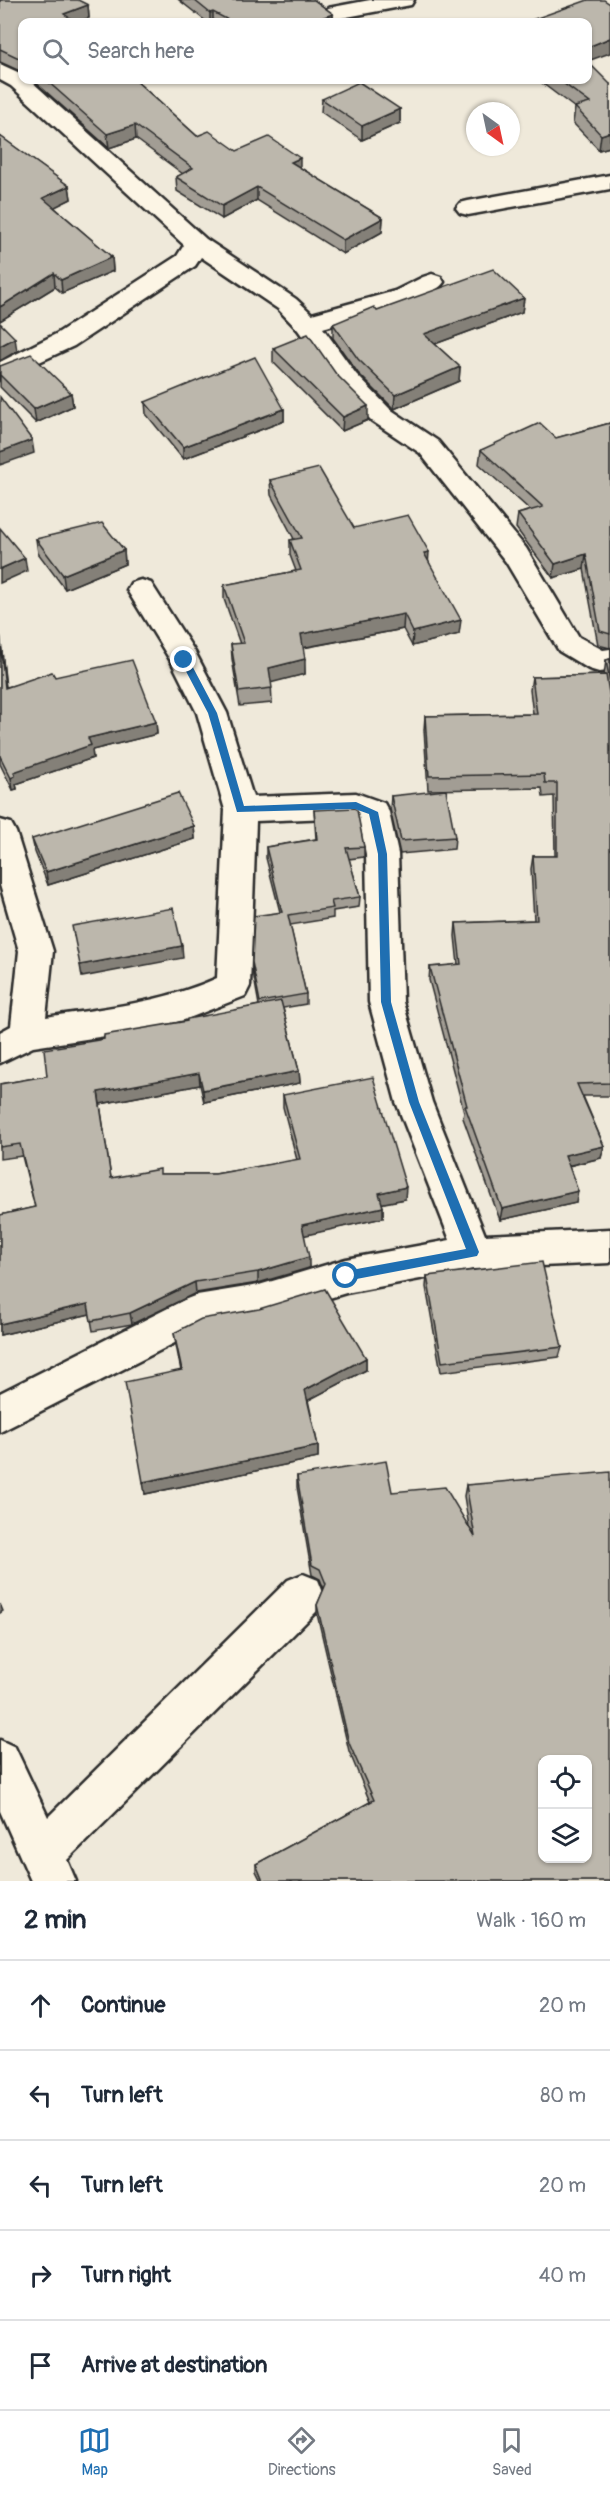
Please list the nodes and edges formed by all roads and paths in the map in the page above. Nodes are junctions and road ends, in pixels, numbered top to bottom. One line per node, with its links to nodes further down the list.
1 (403, 0): 2 (street)
2 (336, 13)
3 (0, 71): 4 (street)
4 (18, 80)
5 (22, 84): 8 (street)
6 (610, 182): 7 (street)
7 (468, 208)
8 (197, 244): 10 (street); 11 (street)
9 (432, 282): 10 (street)
10 (307, 324): 13 (street)
11 (4, 366)
12 (141, 590): 14 (street)
13 (610, 660)
14 (241, 810): 16 (street); 18 (street)
15 (0, 832): 16 (street)
16 (14, 1042)
17 (610, 1246): 18 (street)
18 (473, 1252): 19 (street)
19 (0, 1413)
20 (303, 1594): 22 (street)
21 (0, 1762): 22 (street)
22 (48, 1868)

